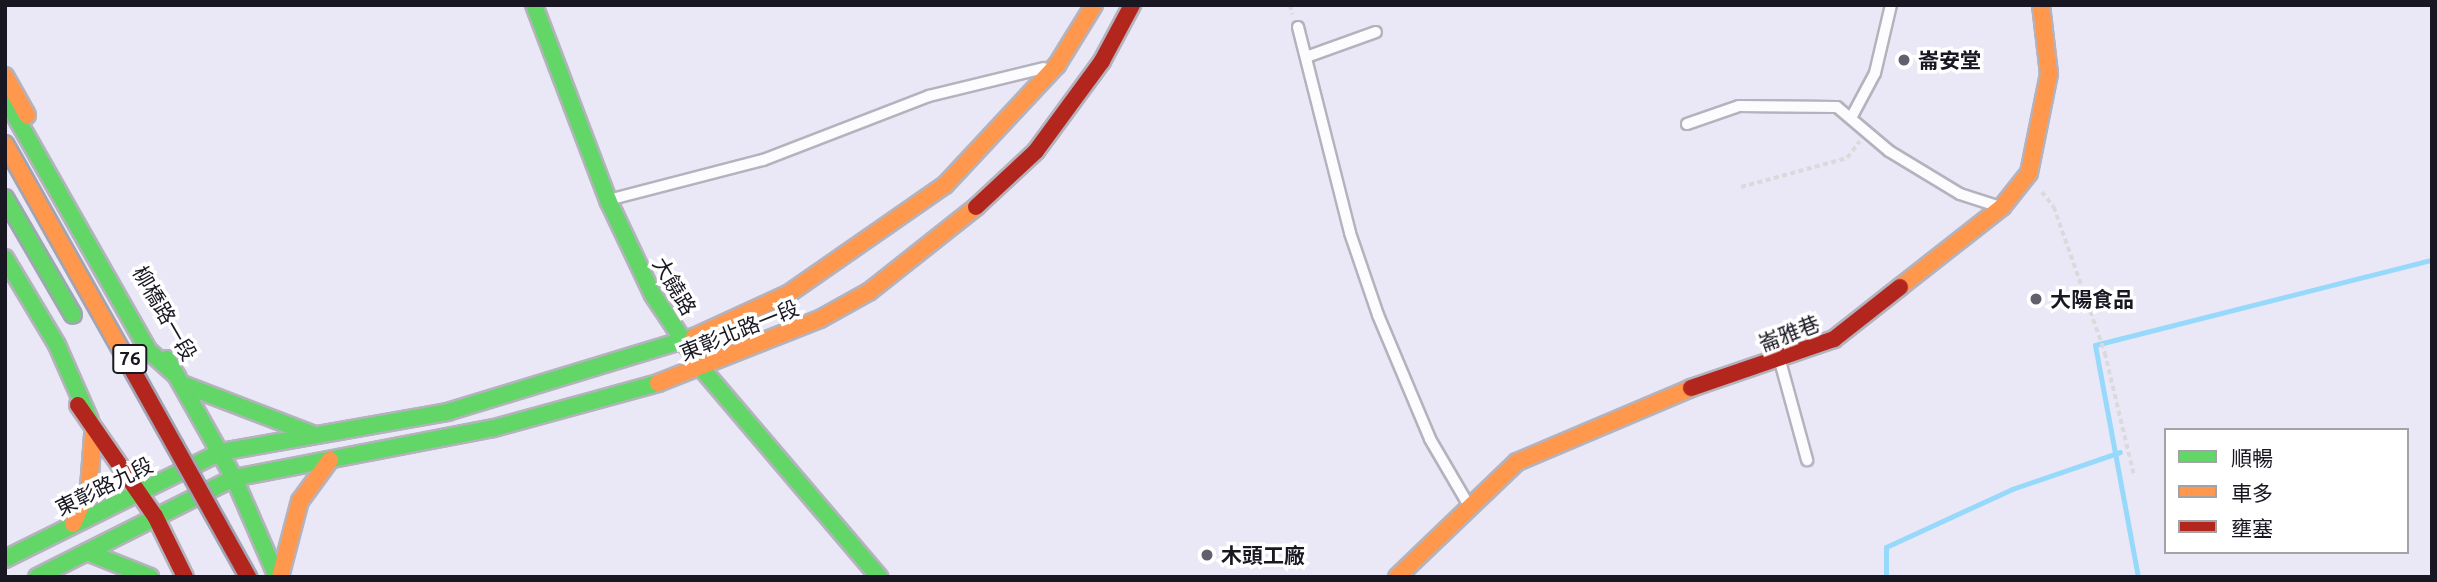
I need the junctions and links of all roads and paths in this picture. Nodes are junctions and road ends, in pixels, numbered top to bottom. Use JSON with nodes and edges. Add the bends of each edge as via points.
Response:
{"nodes":[{"id":1,"x":534,"y":5,"type":"edge"},
{"id":2,"x":1094,"y":5,"type":"edge"},
{"id":3,"x":1132,"y":5,"type":"edge"},
{"id":4,"x":1891,"y":5,"type":"edge"},
{"id":5,"x":2041,"y":5,"type":"edge"},
{"id":6,"x":1298,"y":27,"type":"dead end"},
{"id":7,"x":1376,"y":33,"type":"dead end"},
{"id":8,"x":1309,"y":57,"type":"junction"},
{"id":9,"x":1057,"y":65,"type":"junction"},
{"id":10,"x":5,"y":76,"type":"edge"},
{"id":11,"x":5,"y":98,"type":"edge"},
{"id":12,"x":1851,"y":118,"type":"junction"},
{"id":13,"x":1688,"y":124,"type":"dead end"},
{"id":14,"x":1868,"y":132,"type":"junction"},
{"id":15,"x":5,"y":144,"type":"edge"},
{"id":16,"x":2028,"y":174,"type":"junction"},
{"id":17,"x":1741,"y":187,"type":"dead end"},
{"id":18,"x":5,"y":198,"type":"edge"},
{"id":19,"x":608,"y":200,"type":"junction"},
{"id":20,"x":2002,"y":207,"type":"junction"},
{"id":21,"x":5,"y":258,"type":"edge"},
{"id":22,"x":5,"y":289,"type":"edge"},
{"id":23,"x":79,"y":326,"type":"dead end"},
{"id":24,"x":684,"y":341,"type":"junction"},
{"id":25,"x":1780,"y":361,"type":"junction"},
{"id":26,"x":703,"y":370,"type":"junction"},
{"id":27,"x":179,"y":380,"type":"junction"},
{"id":28,"x":92,"y":427,"type":"junction"},
{"id":29,"x":316,"y":435,"type":"junction"},
{"id":30,"x":221,"y":452,"type":"junction"},
{"id":31,"x":330,"y":460,"type":"junction"},
{"id":32,"x":1807,"y":460,"type":"dead end"},
{"id":33,"x":160,"y":466,"type":"dead end"},
{"id":34,"x":2134,"y":475,"type":"dead end"},
{"id":35,"x":234,"y":478,"type":"junction"},
{"id":36,"x":140,"y":492,"type":"junction"},
{"id":37,"x":1468,"y":504,"type":"junction"},
{"id":38,"x":155,"y":516,"type":"junction"},
{"id":39,"x":73,"y":524,"type":"junction"},
{"id":40,"x":193,"y":524,"type":"dead end"},
{"id":41,"x":87,"y":552,"type":"junction"},
{"id":42,"x":5,"y":559,"type":"edge"},
{"id":43,"x":37,"y":577,"type":"edge"},
{"id":44,"x":150,"y":577,"type":"edge"},
{"id":45,"x":185,"y":577,"type":"edge"},
{"id":46,"x":248,"y":577,"type":"edge"},
{"id":47,"x":279,"y":577,"type":"edge"},
{"id":48,"x":879,"y":577,"type":"edge"},
{"id":49,"x":1397,"y":577,"type":"edge"}],
"edges":[{"from":1,"to":19,"type":"main road","name":"大饒路"},
{"from":2,"to":9,"type":"main road","name":"東彰北路一段"},
{"from":3,"to":26,"type":"main road","name":"東彰北路一段","via":[[1053,130],[965,218],[870,291]]},
{"from":4,"to":12,"type":"lane","via":[[1875,73]]},
{"from":5,"to":16,"type":"main road","name":"崙雅巷","via":[[2049,74]]},
{"from":6,"to":8,"type":"lane"},
{"from":7,"to":8,"type":"lane"},
{"from":8,"to":37,"type":"lane","via":[[1350,233],[1378,315],[1430,439]]},
{"from":9,"to":19,"type":"lane","via":[[929,96],[763,160]]},
{"from":9,"to":24,"type":"main road","name":"東彰北路一段","via":[[945,185],[894,226],[789,294]]},
{"from":10,"to":27,"type":"main road","name":"柳橋路一段"},
{"from":11,"to":27,"type":"main road","via":[[149,351]]},
{"from":12,"to":13,"type":"lane","via":[[1822,104],[1767,105],[1740,106]]},
{"from":12,"to":14,"type":"lane"},
{"from":14,"to":17,"type":"path","via":[[1847,158]]},
{"from":14,"to":20,"type":"lane","via":[[1960,194]]},
{"from":15,"to":46,"type":"main road","number":"76","bridge":true},
{"from":16,"to":20,"type":"main road","name":"崙雅巷"},
{"from":16,"to":34,"type":"path","via":[[2054,207],[2063,232],[2105,353]]},
{"from":18,"to":23,"type":"main road","bridge":true},
{"from":19,"to":24,"type":"main road","name":"大饒路"},
{"from":20,"to":25,"type":"main road","name":"崙雅巷","via":[[1834,339]]},
{"from":21,"to":28,"type":"main road"},
{"from":22,"to":28,"type":"main road"},
{"from":24,"to":26,"type":"main road","name":"大饒路"},
{"from":24,"to":29,"type":"main road","name":"東彰北路一段","via":[[447,412]]},
{"from":25,"to":32,"type":"lane"},
{"from":25,"to":37,"type":"main road","name":"崙雅巷","via":[[1567,435],[1517,462]]},
{"from":26,"to":31,"type":"main road","name":"東彰北路一段","via":[[494,428]]},
{"from":26,"to":48,"type":"main road","name":"大饒路"},
{"from":27,"to":29,"type":"main road"},
{"from":27,"to":30,"type":"main road","name":"柳橋路一段"},
{"from":28,"to":36,"type":"main road"},
{"from":28,"to":39,"type":"main road","via":[[89,488]]},
{"from":29,"to":30,"type":"main road","name":"東彰北路一段"},
{"from":30,"to":35,"type":"main road","name":"柳橋路一段"},
{"from":30,"to":36,"type":"main road","name":"東彰路九段"},
{"from":31,"to":35,"type":"main road","name":"東彰北路一段"},
{"from":31,"to":47,"type":"main road","via":[[300,501]]},
{"from":33,"to":40,"type":"main road"},
{"from":35,"to":38,"type":"main road"},
{"from":35,"to":47,"type":"main road","name":"柳橋路一段"},
{"from":36,"to":38,"type":"main road"},
{"from":36,"to":39,"type":"main road","name":"東彰路九段"},
{"from":37,"to":49,"type":"main road","name":"崙雅巷"},
{"from":38,"to":41,"type":"main road"},
{"from":38,"to":45,"type":"main road"},
{"from":39,"to":42,"type":"main road","name":"東彰路九段"},
{"from":41,"to":43,"type":"main road"},
{"from":41,"to":44,"type":"main road"}]}
